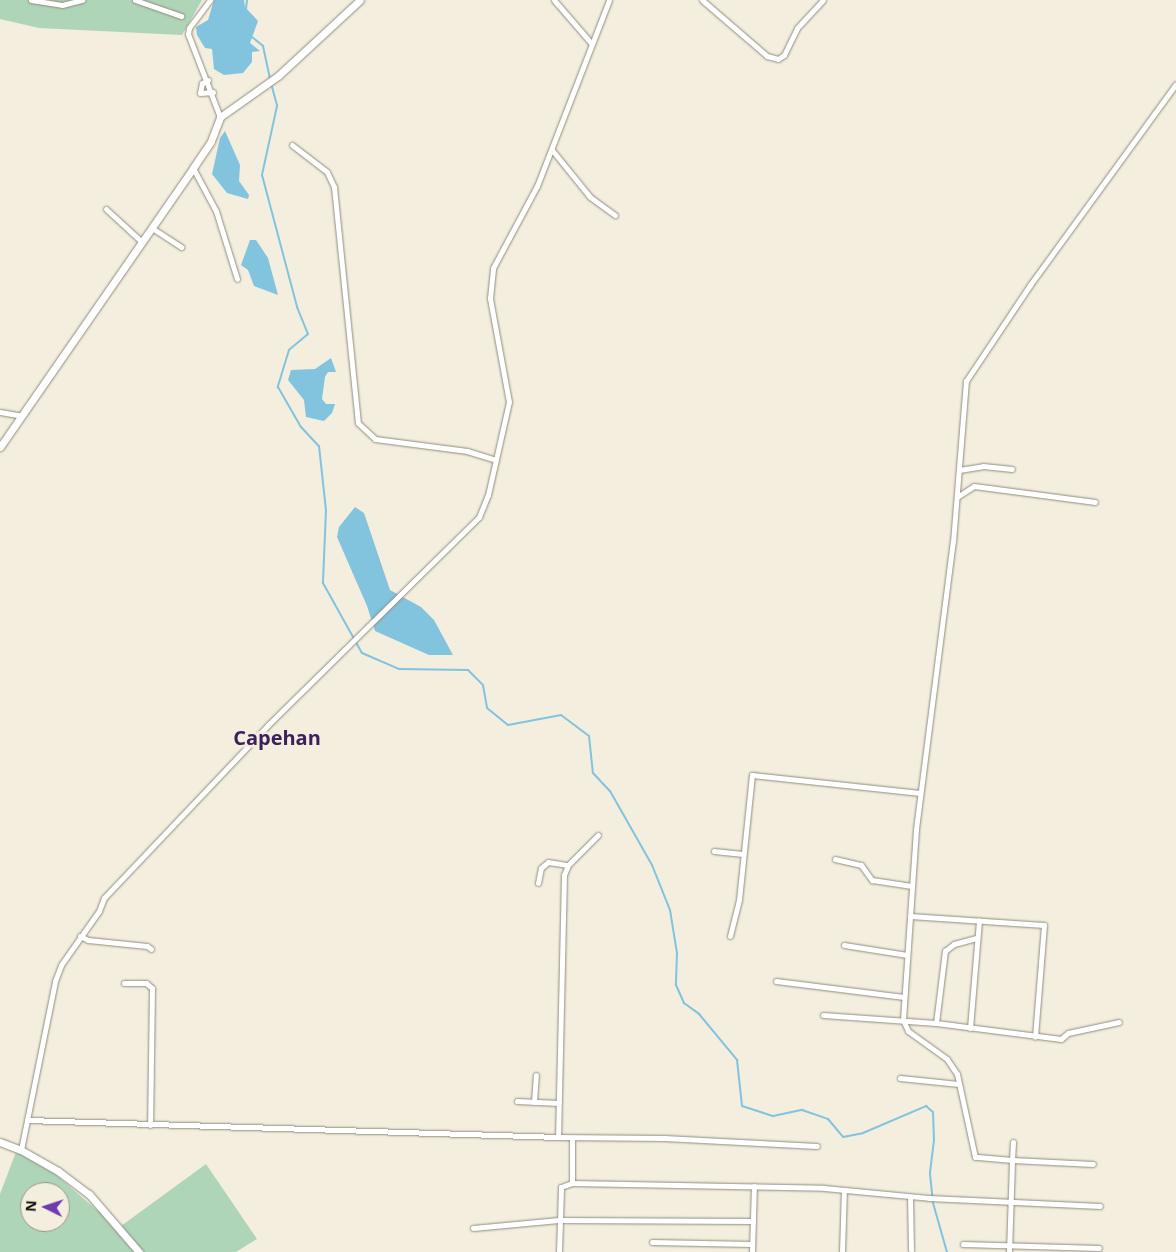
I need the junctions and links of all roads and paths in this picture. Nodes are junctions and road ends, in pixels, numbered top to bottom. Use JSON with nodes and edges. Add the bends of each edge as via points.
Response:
{"nodes":[{"id":1,"x":31,"y":0,"type":"edge"},
{"id":2,"x":82,"y":0,"type":"edge"},
{"id":3,"x":135,"y":0,"type":"edge"},
{"id":4,"x":210,"y":0,"type":"edge"},
{"id":5,"x":360,"y":0,"type":"edge"},
{"id":6,"x":554,"y":0,"type":"edge"},
{"id":7,"x":609,"y":0,"type":"edge"},
{"id":8,"x":702,"y":0,"type":"edge"},
{"id":9,"x":823,"y":0,"type":"edge"},
{"id":10,"x":182,"y":16,"type":"dead end"},
{"id":11,"x":591,"y":43,"type":"junction"},
{"id":12,"x":208,"y":80,"type":"junction"},
{"id":13,"x":1176,"y":84,"type":"edge"},
{"id":14,"x":213,"y":92,"type":"junction"},
{"id":15,"x":223,"y":116,"type":"junction"},
{"id":16,"x":292,"y":145,"type":"dead end"},
{"id":17,"x":552,"y":150,"type":"junction"},
{"id":18,"x":193,"y":168,"type":"junction"},
{"id":19,"x":106,"y":209,"type":"dead end"},
{"id":20,"x":615,"y":215,"type":"dead end"},
{"id":21,"x":152,"y":228,"type":"junction"},
{"id":22,"x":142,"y":242,"type":"junction"},
{"id":23,"x":181,"y":247,"type":"dead end"},
{"id":24,"x":237,"y":279,"type":"dead end"},
{"id":25,"x":0,"y":412,"type":"edge"},
{"id":26,"x":22,"y":416,"type":"junction"},
{"id":27,"x":0,"y":447,"type":"edge"},
{"id":28,"x":496,"y":460,"type":"junction"},
{"id":29,"x":1012,"y":469,"type":"dead end"},
{"id":30,"x":959,"y":470,"type":"junction"},
{"id":31,"x":958,"y":480,"type":"junction"},
{"id":32,"x":970,"y":486,"type":"junction"},
{"id":33,"x":957,"y":498,"type":"junction"},
{"id":34,"x":1095,"y":502,"type":"dead end"},
{"id":35,"x":920,"y":793,"type":"junction"},
{"id":36,"x":598,"y":835,"type":"dead end"},
{"id":37,"x":714,"y":852,"type":"dead end"},
{"id":38,"x":743,"y":854,"type":"junction"},
{"id":39,"x":835,"y":859,"type":"dead end"},
{"id":40,"x":568,"y":865,"type":"junction"},
{"id":41,"x":538,"y":883,"type":"dead end"},
{"id":42,"x":912,"y":886,"type":"junction"},
{"id":43,"x":910,"y":916,"type":"junction"},
{"id":44,"x":979,"y":920,"type":"junction"},
{"id":45,"x":80,"y":936,"type":"junction"},
{"id":46,"x":730,"y":936,"type":"dead end"},
{"id":47,"x":977,"y":938,"type":"junction"},
{"id":48,"x":844,"y":945,"type":"dead end"},
{"id":49,"x":151,"y":949,"type":"dead end"},
{"id":50,"x":907,"y":955,"type":"junction"},
{"id":51,"x":776,"y":981,"type":"dead end"},
{"id":52,"x":124,"y":983,"type":"dead end"},
{"id":53,"x":904,"y":997,"type":"junction"},
{"id":54,"x":823,"y":1015,"type":"dead end"},
{"id":55,"x":904,"y":1022,"type":"junction"},
{"id":56,"x":1119,"y":1022,"type":"dead end"},
{"id":57,"x":936,"y":1023,"type":"junction"},
{"id":58,"x":970,"y":1028,"type":"junction"},
{"id":59,"x":1035,"y":1037,"type":"junction"},
{"id":60,"x":536,"y":1075,"type":"dead end"},
{"id":61,"x":900,"y":1078,"type":"dead end"},
{"id":62,"x":959,"y":1084,"type":"junction"},
{"id":63,"x":517,"y":1101,"type":"dead end"},
{"id":64,"x":534,"y":1102,"type":"junction"},
{"id":65,"x":559,"y":1103,"type":"junction"},
{"id":66,"x":27,"y":1120,"type":"junction"},
{"id":67,"x":150,"y":1125,"type":"junction"},
{"id":68,"x":558,"y":1137,"type":"junction"},
{"id":69,"x":572,"y":1138,"type":"junction"},
{"id":70,"x":0,"y":1142,"type":"edge"},
{"id":71,"x":1013,"y":1142,"type":"dead end"},
{"id":72,"x":816,"y":1146,"type":"dead end"},
{"id":73,"x":21,"y":1150,"type":"junction"},
{"id":74,"x":1012,"y":1160,"type":"junction"},
{"id":75,"x":1093,"y":1164,"type":"dead end"},
{"id":76,"x":572,"y":1183,"type":"junction"},
{"id":77,"x":754,"y":1186,"type":"junction"},
{"id":78,"x":844,"y":1190,"type":"junction"},
{"id":79,"x":910,"y":1197,"type":"junction"},
{"id":80,"x":1011,"y":1202,"type":"junction"},
{"id":81,"x":1100,"y":1206,"type":"dead end"},
{"id":82,"x":559,"y":1220,"type":"junction"},
{"id":83,"x":753,"y":1221,"type":"junction"},
{"id":84,"x":473,"y":1228,"type":"dead end"},
{"id":85,"x":652,"y":1242,"type":"dead end"},
{"id":86,"x":752,"y":1244,"type":"junction"},
{"id":87,"x":963,"y":1244,"type":"dead end"},
{"id":88,"x":1009,"y":1245,"type":"junction"},
{"id":89,"x":1099,"y":1248,"type":"dead end"},
{"id":90,"x":911,"y":1250,"type":"dead end"},
{"id":91,"x":139,"y":1252,"type":"edge"},
{"id":92,"x":559,"y":1252,"type":"edge"},
{"id":93,"x":752,"y":1252,"type":"edge"},
{"id":94,"x":842,"y":1252,"type":"edge"},
{"id":95,"x":1009,"y":1252,"type":"edge"}],
"edges":[{"from":1,"to":2,"type":"street","via":[[62,5]]},
{"from":3,"to":10,"type":"street"},
{"from":4,"to":12,"type":"street","via":[[188,34]]},
{"from":5,"to":15,"type":"street","via":[[268,84]]},
{"from":6,"to":11,"type":"street"},
{"from":7,"to":11,"type":"street"},
{"from":8,"to":9,"type":"street","via":[[767,56],[778,59],[784,55],[797,28]]},
{"from":11,"to":17,"type":"street"},
{"from":12,"to":14,"type":"street"},
{"from":12,"to":14,"type":"street","via":[[202,83],[200,93]]},
{"from":13,"to":30,"type":"street","via":[[969,375]]},
{"from":14,"to":15,"type":"street"},
{"from":15,"to":18,"type":"street"},
{"from":16,"to":28,"type":"street","via":[[327,172],[334,186],[358,423],[375,439],[467,451]]},
{"from":17,"to":20,"type":"street","via":[[590,197]]},
{"from":17,"to":28,"type":"street","via":[[533,194],[502,249],[490,283],[509,402]]},
{"from":18,"to":21,"type":"street"},
{"from":18,"to":24,"type":"street","via":[[216,212]]},
{"from":19,"to":22,"type":"street"},
{"from":21,"to":22,"type":"street"},
{"from":21,"to":23,"type":"street"},
{"from":22,"to":26,"type":"street"},
{"from":25,"to":26,"type":"street"},
{"from":26,"to":27,"type":"street"},
{"from":28,"to":45,"type":"street","via":[[488,495],[476,522],[160,835],[104,898],[99,911]]},
{"from":29,"to":30,"type":"street","via":[[983,466]]},
{"from":30,"to":31,"type":"street"},
{"from":31,"to":32,"type":"street"},
{"from":31,"to":33,"type":"street"},
{"from":32,"to":33,"type":"street"},
{"from":32,"to":34,"type":"street"},
{"from":33,"to":35,"type":"street"},
{"from":35,"to":38,"type":"street","via":[[754,774],[749,780]]},
{"from":35,"to":42,"type":"street"},
{"from":36,"to":40,"type":"street"},
{"from":37,"to":38,"type":"street"},
{"from":38,"to":46,"type":"street","via":[[739,900]]},
{"from":39,"to":42,"type":"street","via":[[861,865],[872,880]]},
{"from":40,"to":41,"type":"street","via":[[548,862],[541,868]]},
{"from":40,"to":65,"type":"street","via":[[564,875]]},
{"from":42,"to":43,"type":"street"},
{"from":43,"to":44,"type":"street"},
{"from":43,"to":50,"type":"street"},
{"from":44,"to":47,"type":"street"},
{"from":44,"to":59,"type":"street","via":[[1044,925]]},
{"from":45,"to":49,"type":"street"},
{"from":45,"to":66,"type":"street","via":[[55,981]]},
{"from":47,"to":57,"type":"street","via":[[954,944],[945,951]]},
{"from":47,"to":58,"type":"street"},
{"from":48,"to":50,"type":"street"},
{"from":50,"to":53,"type":"street"},
{"from":51,"to":53,"type":"street"},
{"from":52,"to":67,"type":"street","via":[[146,983],[152,988]]},
{"from":53,"to":55,"type":"street"},
{"from":54,"to":55,"type":"street"},
{"from":55,"to":57,"type":"street"},
{"from":55,"to":62,"type":"street","via":[[911,1034],[947,1059]]},
{"from":56,"to":59,"type":"street","via":[[1068,1033],[1060,1039]]},
{"from":57,"to":58,"type":"street"},
{"from":58,"to":59,"type":"street"},
{"from":60,"to":64,"type":"street"},
{"from":61,"to":62,"type":"street"},
{"from":62,"to":74,"type":"street","via":[[975,1156]]},
{"from":63,"to":64,"type":"street"},
{"from":64,"to":65,"type":"street"},
{"from":65,"to":68,"type":"street"},
{"from":66,"to":67,"type":"street"},
{"from":66,"to":73,"type":"street"},
{"from":67,"to":68,"type":"street"},
{"from":68,"to":69,"type":"street"},
{"from":69,"to":72,"type":"street","via":[[664,1138]]},
{"from":69,"to":76,"type":"street"},
{"from":70,"to":73,"type":"street"},
{"from":71,"to":74,"type":"street"},
{"from":73,"to":91,"type":"street","via":[[89,1194]]},
{"from":74,"to":75,"type":"street"},
{"from":74,"to":80,"type":"street"},
{"from":76,"to":77,"type":"street"},
{"from":76,"to":82,"type":"street","via":[[561,1187]]},
{"from":77,"to":78,"type":"street"},
{"from":77,"to":83,"type":"street"},
{"from":78,"to":79,"type":"street"},
{"from":78,"to":94,"type":"street"},
{"from":79,"to":80,"type":"street"},
{"from":79,"to":90,"type":"street"},
{"from":80,"to":81,"type":"street"},
{"from":80,"to":88,"type":"street"},
{"from":82,"to":83,"type":"street"},
{"from":82,"to":84,"type":"street"},
{"from":82,"to":92,"type":"street"},
{"from":83,"to":86,"type":"street"},
{"from":85,"to":86,"type":"street"},
{"from":86,"to":93,"type":"street"},
{"from":87,"to":88,"type":"street"},
{"from":88,"to":89,"type":"street"},
{"from":88,"to":95,"type":"street"}]}
